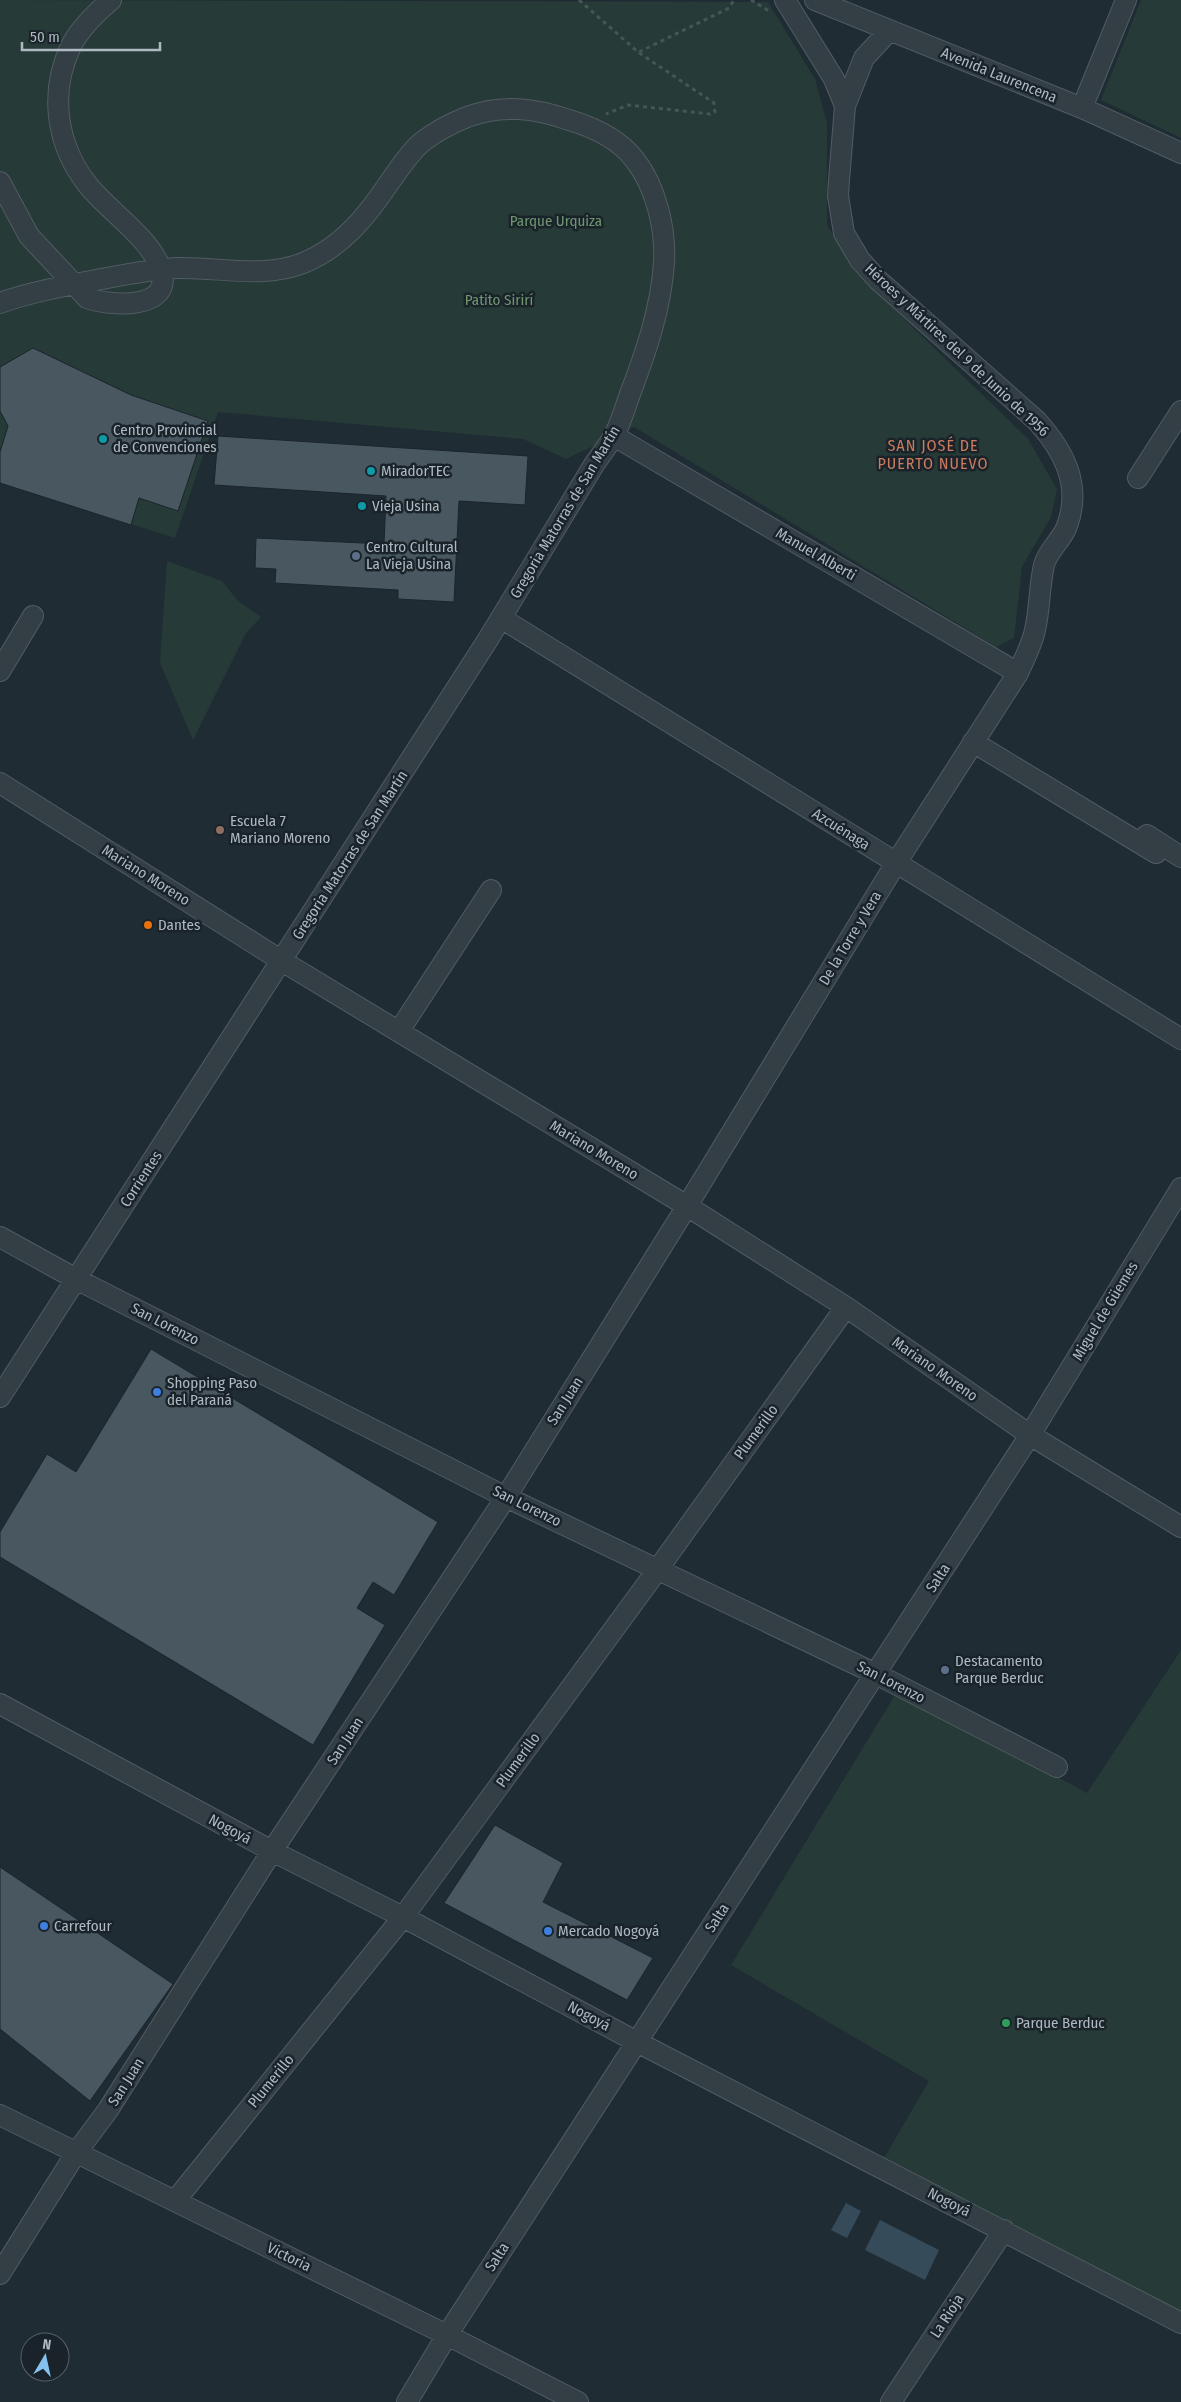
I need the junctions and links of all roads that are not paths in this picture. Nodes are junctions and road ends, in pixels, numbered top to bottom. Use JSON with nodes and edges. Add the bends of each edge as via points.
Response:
{"nodes":[{"id":1,"x":110,"y":0,"type":"edge"},
{"id":2,"x":785,"y":0,"type":"edge"},
{"id":3,"x":815,"y":0,"type":"edge"},
{"id":4,"x":1126,"y":0,"type":"edge"},
{"id":5,"x":889,"y":31,"type":"junction"},
{"id":6,"x":845,"y":106,"type":"junction"},
{"id":7,"x":1082,"y":108,"type":"junction"},
{"id":8,"x":1181,"y":153,"type":"edge"},
{"id":9,"x":0,"y":182,"type":"edge"},
{"id":10,"x":161,"y":269,"type":"junction"},
{"id":11,"x":73,"y":285,"type":"junction"},
{"id":12,"x":0,"y":303,"type":"edge"},
{"id":13,"x":1181,"y":411,"type":"edge"},
{"id":14,"x":614,"y":436,"type":"junction"},
{"id":15,"x":1138,"y":478,"type":"dead end"},
{"id":16,"x":33,"y":616,"type":"dead end"},
{"id":17,"x":502,"y":618,"type":"junction"},
{"id":18,"x":0,"y":671,"type":"edge"},
{"id":19,"x":1018,"y":673,"type":"junction"},
{"id":20,"x":973,"y":742,"type":"junction"},
{"id":21,"x":0,"y":783,"type":"edge"},
{"id":22,"x":1099,"y":818,"type":"junction"},
{"id":23,"x":1156,"y":853,"type":"dead end"},
{"id":24,"x":1181,"y":857,"type":"edge"},
{"id":25,"x":896,"y":862,"type":"junction"},
{"id":26,"x":491,"y":890,"type":"dead end"},
{"id":27,"x":282,"y":961,"type":"junction"},
{"id":28,"x":399,"y":1031,"type":"junction"},
{"id":29,"x":1181,"y":1039,"type":"edge"},
{"id":30,"x":1181,"y":1188,"type":"edge"},
{"id":31,"x":687,"y":1206,"type":"junction"},
{"id":32,"x":0,"y":1237,"type":"edge"},
{"id":33,"x":76,"y":1279,"type":"junction"},
{"id":34,"x":846,"y":1307,"type":"junction"},
{"id":35,"x":0,"y":1397,"type":"edge"},
{"id":36,"x":1030,"y":1435,"type":"junction"},
{"id":37,"x":506,"y":1497,"type":"junction"},
{"id":38,"x":1181,"y":1527,"type":"edge"},
{"id":39,"x":658,"y":1569,"type":"junction"},
{"id":40,"x":876,"y":1674,"type":"junction"},
{"id":41,"x":0,"y":1704,"type":"edge"},
{"id":42,"x":1057,"y":1767,"type":"dead end"},
{"id":43,"x":272,"y":1851,"type":"junction"},
{"id":44,"x":403,"y":1917,"type":"junction"},
{"id":45,"x":637,"y":2042,"type":"junction"},
{"id":46,"x":0,"y":2115,"type":"edge"},
{"id":47,"x":76,"y":2153,"type":"junction"},
{"id":48,"x":175,"y":2201,"type":"junction"},
{"id":49,"x":1004,"y":2230,"type":"junction"},
{"id":50,"x":0,"y":2274,"type":"edge"},
{"id":51,"x":1181,"y":2323,"type":"edge"},
{"id":52,"x":447,"y":2335,"type":"junction"},
{"id":53,"x":407,"y":2402,"type":"edge"},
{"id":54,"x":578,"y":2402,"type":"edge"},
{"id":55,"x":891,"y":2402,"type":"edge"}],
"edges":[{"from":1,"to":10,"type":"street","via":[[72,44],[61,72],[57,100],[61,134],[88,185],[125,220]]},
{"from":2,"to":6,"type":"street","via":[[834,79]]},
{"from":3,"to":5,"type":"street","name":"Avenida Laurencena"},
{"from":4,"to":7,"type":"street"},
{"from":5,"to":6,"type":"street","name":"Héroes y Mártires del 9 de Junio de 1956","via":[[864,58]]},
{"from":5,"to":7,"type":"street","name":"Avenida Laurencena"},
{"from":6,"to":19,"type":"street","name":"Héroes y Mártires del 9 de Junio de 1956","via":[[838,196],[848,242],[878,280],[1037,421],[1060,450],[1071,475],[1073,495],[1067,526],[1045,562],[1036,628]]},
{"from":7,"to":8,"type":"street","name":"Avenida Laurencena"},
{"from":9,"to":11,"type":"street","via":[[29,236]]},
{"from":10,"to":11,"type":"street","name":"Gregoria Matorras de San Martín"},
{"from":10,"to":11,"type":"street","via":[[162,281],[156,295],[128,304],[100,303],[87,298]]},
{"from":10,"to":14,"type":"street","name":"Gregoria Matorras de San Martín","via":[[230,272],[302,264],[330,249],[355,228],[422,142],[469,116],[497,109],[532,109],[585,125],[616,142],[634,159],[650,185],[658,209],[663,246],[661,286],[647,348]]},
{"from":11,"to":12,"type":"street","name":"Gregoria Matorras de San Martín"},
{"from":13,"to":15,"type":"street"},
{"from":14,"to":17,"type":"street","name":"Gregoria Matorras de San Martín"},
{"from":14,"to":19,"type":"street","name":"Manuel Alberti"},
{"from":16,"to":18,"type":"street"},
{"from":17,"to":25,"type":"street","name":"Azcuénaga"},
{"from":17,"to":27,"type":"street","name":"Gregoria Matorras de San Martín"},
{"from":19,"to":20,"type":"street","name":"De la Torre y Vera"},
{"from":20,"to":22,"type":"street"},
{"from":20,"to":25,"type":"street","name":"De la Torre y Vera"},
{"from":21,"to":27,"type":"street","name":"Mariano Moreno"},
{"from":22,"to":23,"type":"street"},
{"from":22,"to":24,"type":"street","via":[[1137,829]]},
{"from":25,"to":29,"type":"street","name":"Azcuénaga"},
{"from":25,"to":31,"type":"street","name":"De la Torre y Vera"},
{"from":26,"to":28,"type":"street"},
{"from":27,"to":28,"type":"street","name":"Mariano Moreno"},
{"from":27,"to":33,"type":"street","name":"Corrientes"},
{"from":28,"to":31,"type":"street","name":"Mariano Moreno"},
{"from":30,"to":36,"type":"street","name":"Miguel de Güemes"},
{"from":31,"to":34,"type":"street","name":"Mariano Moreno"},
{"from":31,"to":37,"type":"street","name":"San Juan"},
{"from":32,"to":33,"type":"street","name":"San Lorenzo"},
{"from":33,"to":35,"type":"street","name":"Corrientes"},
{"from":33,"to":37,"type":"street","name":"San Lorenzo"},
{"from":34,"to":36,"type":"street","name":"Mariano Moreno"},
{"from":34,"to":39,"type":"street","name":"Plumerillo"},
{"from":36,"to":38,"type":"street","name":"Mariano Moreno"},
{"from":36,"to":40,"type":"street","name":"Salta"},
{"from":37,"to":39,"type":"street","name":"San Lorenzo"},
{"from":37,"to":43,"type":"street","name":"San Juan"},
{"from":39,"to":40,"type":"street","name":"San Lorenzo"},
{"from":39,"to":44,"type":"street","name":"Plumerillo"},
{"from":40,"to":42,"type":"street","name":"San Lorenzo"},
{"from":40,"to":45,"type":"street","name":"Salta"},
{"from":41,"to":43,"type":"street","name":"Nogoyá"},
{"from":43,"to":44,"type":"street","name":"Nogoyá"},
{"from":43,"to":47,"type":"street","name":"San Juan","via":[[108,2110]]},
{"from":44,"to":45,"type":"street","name":"Nogoyá"},
{"from":44,"to":48,"type":"street","name":"Plumerillo"},
{"from":45,"to":49,"type":"street","name":"Nogoyá"},
{"from":45,"to":52,"type":"street","name":"Salta"},
{"from":46,"to":47,"type":"street","name":"Victoria"},
{"from":47,"to":48,"type":"street","name":"Victoria"},
{"from":47,"to":50,"type":"street","name":"San Juan"},
{"from":48,"to":52,"type":"street","name":"Victoria"},
{"from":49,"to":51,"type":"street","name":"Nogoyá"},
{"from":49,"to":55,"type":"street","name":"La Rioja"},
{"from":52,"to":53,"type":"street","name":"Salta"},
{"from":52,"to":54,"type":"street","name":"Victoria"}]}
